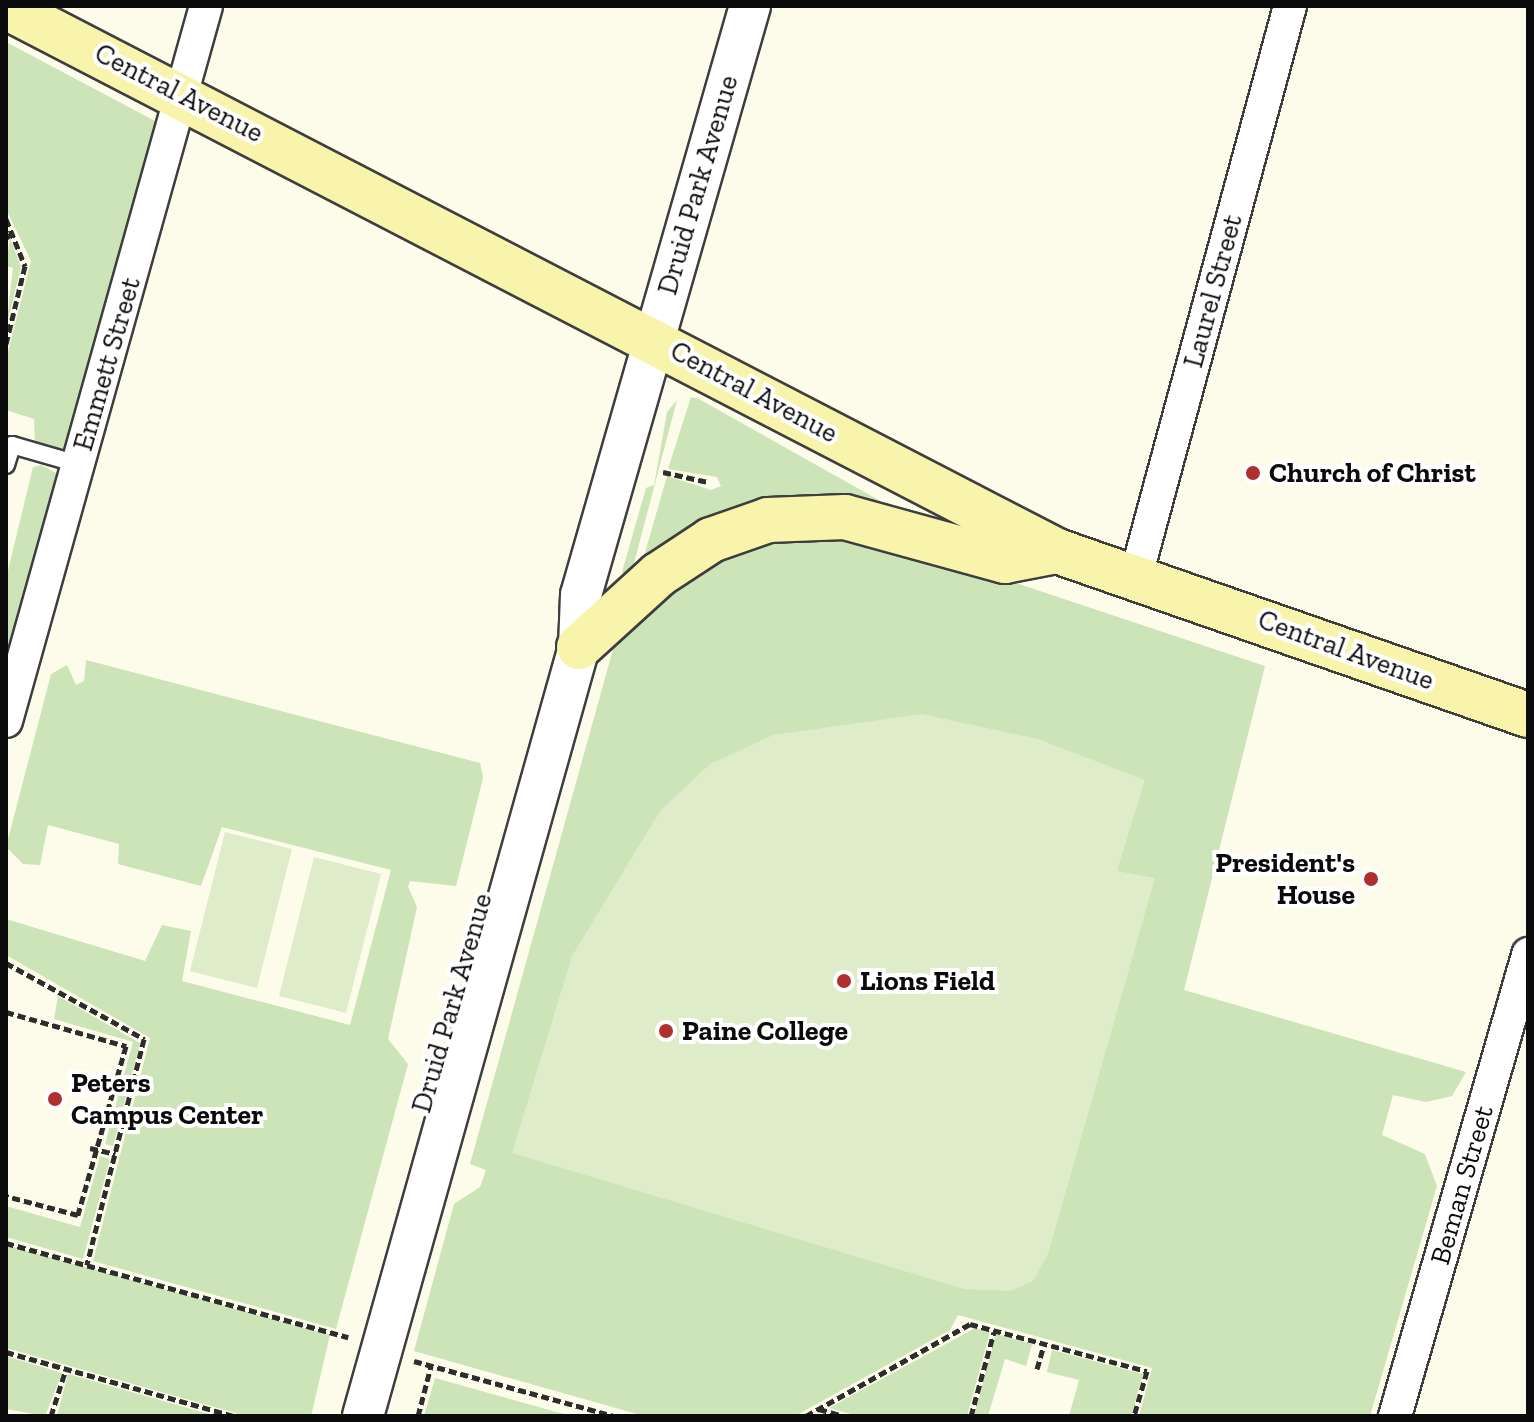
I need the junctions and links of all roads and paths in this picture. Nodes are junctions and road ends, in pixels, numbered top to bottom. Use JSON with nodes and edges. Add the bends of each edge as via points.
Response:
{"nodes":[{"id":1,"x":206,"y":6,"type":"edge"},
{"id":2,"x":750,"y":6,"type":"edge"},
{"id":3,"x":1290,"y":6,"type":"edge"},
{"id":4,"x":6,"y":7,"type":"edge"},
{"id":5,"x":183,"y":94,"type":"junction"},
{"id":6,"x":6,"y":219,"type":"edge"},
{"id":7,"x":13,"y":233,"type":"junction"},
{"id":8,"x":6,"y":238,"type":"edge"},
{"id":9,"x":653,"y":340,"type":"junction"},
{"id":10,"x":6,"y":344,"type":"edge"},
{"id":11,"x":78,"y":464,"type":"junction"},
{"id":12,"x":6,"y":465,"type":"edge"},
{"id":13,"x":663,"y":472,"type":"dead end"},
{"id":14,"x":708,"y":482,"type":"dead end"},
{"id":15,"x":1057,"y":551,"type":"junction"},
{"id":16,"x":1136,"y":576,"type":"junction"},
{"id":17,"x":581,"y":595,"type":"junction"},
{"id":18,"x":579,"y":647,"type":"junction"},
{"id":19,"x":1528,"y":715,"type":"edge"},
{"id":20,"x":6,"y":721,"type":"edge"},
{"id":21,"x":1528,"y":954,"type":"edge"},
{"id":22,"x":6,"y":963,"type":"edge"},
{"id":23,"x":6,"y":1012,"type":"edge"},
{"id":24,"x":94,"y":1148,"type":"junction"},
{"id":25,"x":115,"y":1154,"type":"junction"},
{"id":26,"x":6,"y":1196,"type":"edge"},
{"id":27,"x":6,"y":1243,"type":"edge"},
{"id":28,"x":87,"y":1265,"type":"junction"},
{"id":29,"x":994,"y":1332,"type":"junction"},
{"id":30,"x":370,"y":1343,"type":"junction"},
{"id":31,"x":1044,"y":1345,"type":"junction"},
{"id":32,"x":6,"y":1352,"type":"edge"},
{"id":33,"x":431,"y":1366,"type":"junction"},
{"id":34,"x":66,"y":1369,"type":"junction"},
{"id":35,"x":1037,"y":1369,"type":"dead end"},
{"id":36,"x":819,"y":1409,"type":"junction"},
{"id":37,"x":51,"y":1416,"type":"edge"},
{"id":38,"x":234,"y":1416,"type":"edge"},
{"id":39,"x":335,"y":1416,"type":"edge"},
{"id":40,"x":363,"y":1416,"type":"edge"},
{"id":41,"x":418,"y":1416,"type":"edge"},
{"id":42,"x":613,"y":1416,"type":"edge"},
{"id":43,"x":806,"y":1416,"type":"edge"},
{"id":44,"x":844,"y":1416,"type":"edge"},
{"id":45,"x":971,"y":1416,"type":"edge"},
{"id":46,"x":1134,"y":1416,"type":"edge"},
{"id":47,"x":1395,"y":1416,"type":"edge"}],
"edges":[{"from":1,"to":5,"type":"street","name":"Emmett Street"},
{"from":2,"to":9,"type":"street","name":"Druid Park Avenue"},
{"from":3,"to":16,"type":"street","name":"Laurel Street"},
{"from":4,"to":5,"type":"main road","name":"Central Avenue"},
{"from":5,"to":9,"type":"main road","name":"Central Avenue"},
{"from":5,"to":11,"type":"street","name":"Emmett Street"},
{"from":6,"to":7,"type":"path"},
{"from":7,"to":8,"type":"path"},
{"from":7,"to":10,"type":"path","via":[[25,266]]},
{"from":9,"to":15,"type":"main road","name":"Central Avenue"},
{"from":9,"to":17,"type":"street","name":"Druid Park Avenue"},
{"from":11,"to":12,"type":"lane","via":[[12,445]]},
{"from":11,"to":20,"type":"street","name":"Emmett Street"},
{"from":13,"to":14,"type":"path"},
{"from":15,"to":16,"type":"main road","name":"Central Avenue"},
{"from":15,"to":18,"type":"main road","via":[[1005,561],[845,517],[768,520],[711,540],[671,566],[618,606]]},
{"from":16,"to":19,"type":"main road","name":"Central Avenue"},
{"from":17,"to":18,"type":"street","name":"Druid Park Avenue"},
{"from":17,"to":30,"type":"street","name":"Druid Park Avenue","via":[[554,640]]},
{"from":18,"to":30,"type":"street","name":"Druid Park Avenue"},
{"from":21,"to":47,"type":"street","name":"Beman Street"},
{"from":22,"to":25,"type":"path","via":[[144,1039]]},
{"from":23,"to":24,"type":"path","via":[[126,1046]]},
{"from":24,"to":25,"type":"path"},
{"from":24,"to":26,"type":"path","via":[[78,1215]]},
{"from":25,"to":28,"type":"path"},
{"from":27,"to":28,"type":"path"},
{"from":28,"to":30,"type":"path"},
{"from":29,"to":31,"type":"path"},
{"from":29,"to":36,"type":"path","via":[[970,1324]]},
{"from":29,"to":45,"type":"path"},
{"from":30,"to":33,"type":"path"},
{"from":30,"to":39,"type":"street","name":"Druid Park Avenue"},
{"from":30,"to":40,"type":"street","name":"Druid Park Avenue"},
{"from":31,"to":35,"type":"path"},
{"from":31,"to":46,"type":"path","via":[[1147,1371]]},
{"from":32,"to":34,"type":"path"},
{"from":33,"to":41,"type":"path"},
{"from":33,"to":42,"type":"path"},
{"from":34,"to":37,"type":"path"},
{"from":34,"to":38,"type":"path"},
{"from":36,"to":43,"type":"path"},
{"from":36,"to":44,"type":"path"}]}
